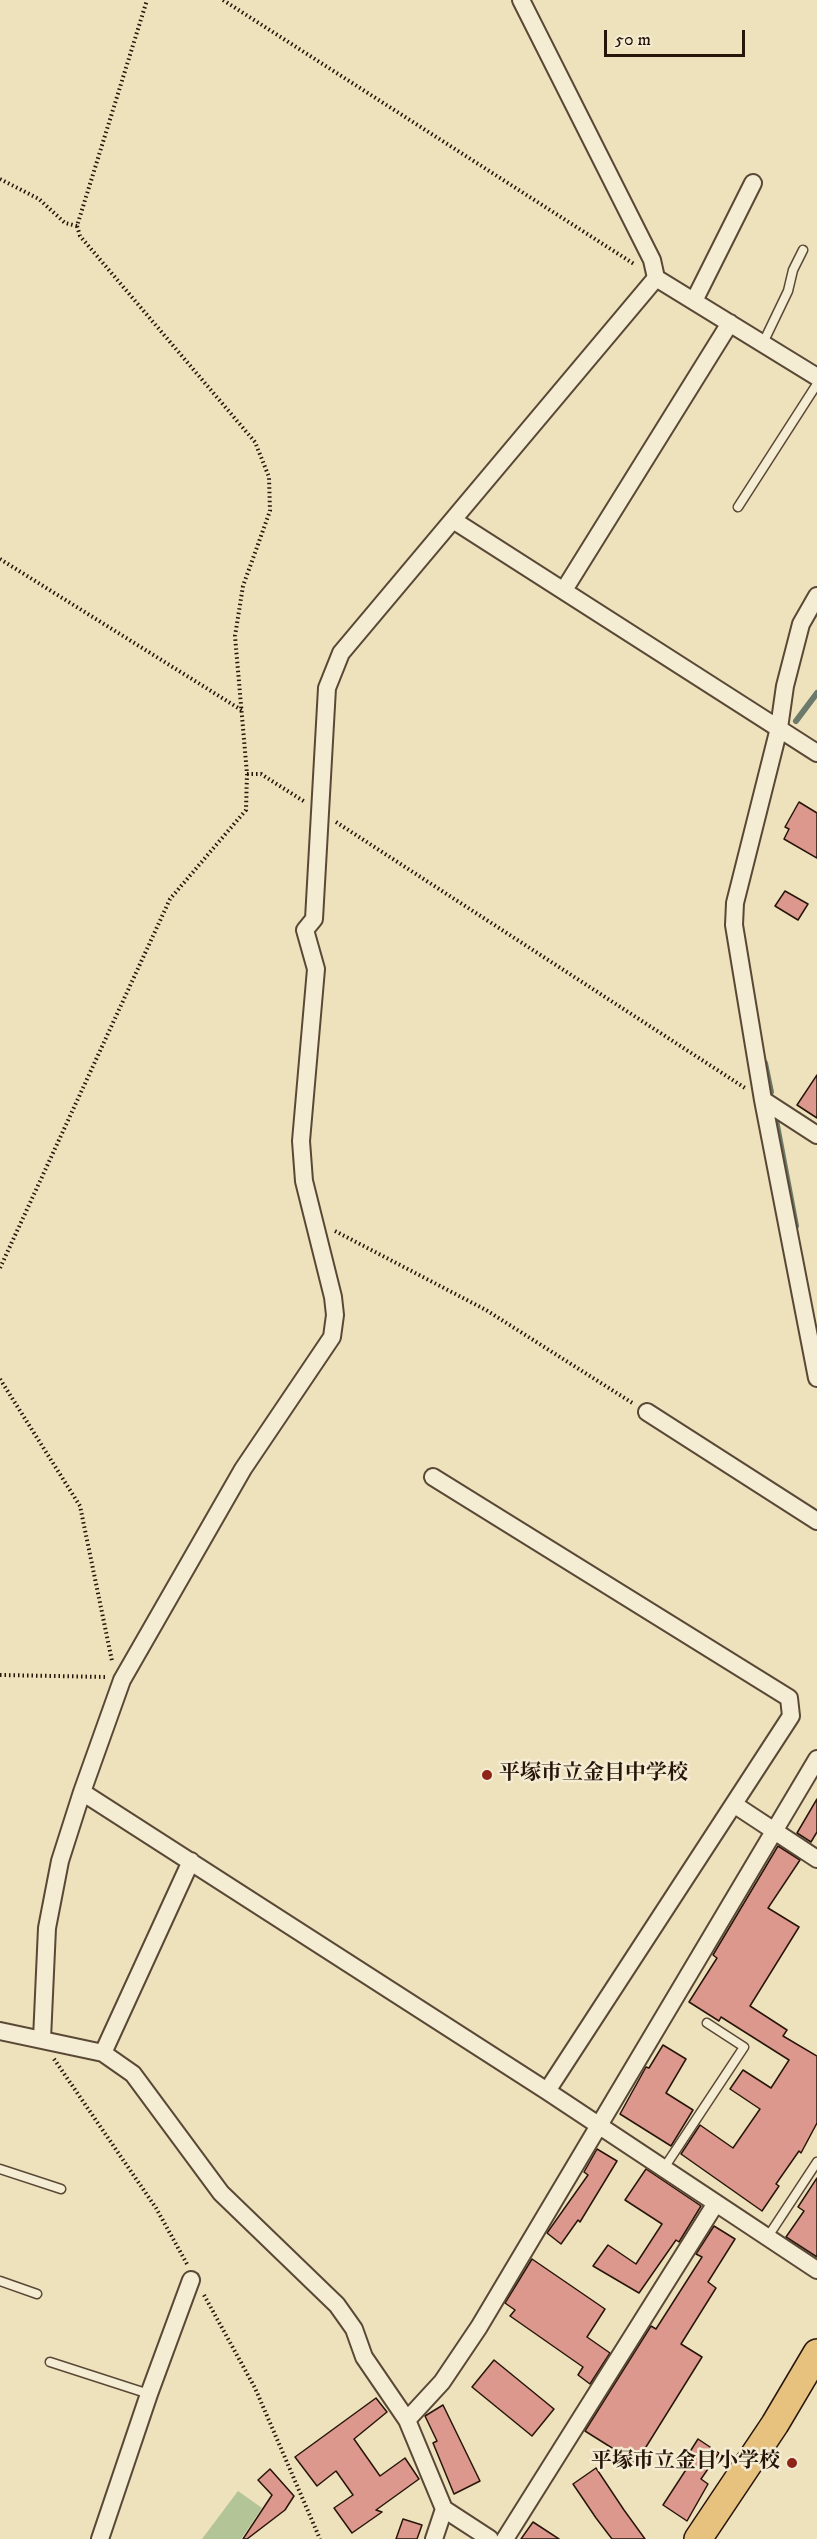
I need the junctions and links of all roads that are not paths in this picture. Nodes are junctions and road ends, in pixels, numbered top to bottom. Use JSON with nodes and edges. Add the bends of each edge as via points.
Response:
{"nodes":[{"id":1,"x":521,"y":0,"type":"edge"},
{"id":2,"x":753,"y":183,"type":"dead end"},
{"id":3,"x":803,"y":250,"type":"dead end"},
{"id":4,"x":656,"y":278,"type":"junction"},
{"id":5,"x":694,"y":301,"type":"junction"},
{"id":6,"x":730,"y":323,"type":"junction"},
{"id":7,"x":763,"y":343,"type":"junction"},
{"id":8,"x":817,"y":377,"type":"edge"},
{"id":9,"x":817,"y":384,"type":"edge"},
{"id":10,"x":738,"y":507,"type":"dead end"},
{"id":11,"x":453,"y":520,"type":"junction"},
{"id":12,"x":564,"y":590,"type":"junction"},
{"id":13,"x":817,"y":596,"type":"edge"},
{"id":14,"x":779,"y":728,"type":"junction"},
{"id":15,"x":817,"y":753,"type":"edge"},
{"id":16,"x":764,"y":1100,"type":"junction"},
{"id":17,"x":817,"y":1135,"type":"edge"},
{"id":18,"x":817,"y":1378,"type":"edge"},
{"id":19,"x":647,"y":1412,"type":"road end"},
{"id":20,"x":433,"y":1477,"type":"dead end"},
{"id":21,"x":817,"y":1521,"type":"edge"},
{"id":22,"x":817,"y":1759,"type":"edge"},
{"id":23,"x":82,"y":1792,"type":"junction"},
{"id":24,"x":735,"y":1805,"type":"junction"},
{"id":25,"x":772,"y":1831,"type":"junction"},
{"id":26,"x":817,"y":1858,"type":"edge"},
{"id":27,"x":191,"y":1861,"type":"junction"},
{"id":28,"x":707,"y":2023,"type":"dead end"},
{"id":29,"x":0,"y":2031,"type":"edge"},
{"id":30,"x":47,"y":2040,"type":"junction"},
{"id":31,"x":103,"y":2053,"type":"junction"},
{"id":32,"x":547,"y":2091,"type":"junction"},
{"id":33,"x":599,"y":2126,"type":"junction"},
{"id":34,"x":817,"y":2162,"type":"edge"},
{"id":35,"x":664,"y":2168,"type":"junction"},
{"id":36,"x":0,"y":2169,"type":"edge"},
{"id":37,"x":62,"y":2189,"type":"dead end"},
{"id":38,"x":716,"y":2203,"type":"junction"},
{"id":39,"x":768,"y":2238,"type":"junction"},
{"id":40,"x":817,"y":2270,"type":"edge"},
{"id":41,"x":192,"y":2277,"type":"road end"},
{"id":42,"x":0,"y":2281,"type":"edge"},
{"id":43,"x":37,"y":2294,"type":"dead end"},
{"id":44,"x":817,"y":2353,"type":"edge"},
{"id":45,"x":50,"y":2362,"type":"dead end"},
{"id":46,"x":148,"y":2394,"type":"junction"},
{"id":47,"x":406,"y":2420,"type":"junction"},
{"id":48,"x":444,"y":2509,"type":"junction"},
{"id":49,"x":100,"y":2539,"type":"edge"},
{"id":50,"x":434,"y":2539,"type":"edge"},
{"id":51,"x":490,"y":2539,"type":"edge"},
{"id":52,"x":505,"y":2539,"type":"edge"},
{"id":53,"x":698,"y":2539,"type":"edge"}],
"edges":[{"from":1,"to":4,"type":"street","via":[[652,260]]},
{"from":2,"to":5,"type":"street"},
{"from":3,"to":7,"type":"lane"},
{"from":4,"to":5,"type":"street"},
{"from":4,"to":11,"type":"street"},
{"from":5,"to":6,"type":"street"},
{"from":6,"to":7,"type":"street"},
{"from":6,"to":12,"type":"street"},
{"from":7,"to":8,"type":"street"},
{"from":9,"to":10,"type":"lane"},
{"from":11,"to":12,"type":"street"},
{"from":11,"to":23,"type":"street","via":[[341,653],[327,688],[314,919],[305,930],[316,969],[301,1141],[304,1181],[333,1297],[332,1337],[243,1468],[123,1680]]},
{"from":12,"to":14,"type":"street"},
{"from":13,"to":14,"type":"street","via":[[801,624]]},
{"from":14,"to":15,"type":"street"},
{"from":14,"to":16,"type":"street","via":[[735,903],[734,925]]},
{"from":16,"to":17,"type":"street"},
{"from":16,"to":18,"type":"street"},
{"from":19,"to":21,"type":"street"},
{"from":20,"to":24,"type":"street","via":[[789,1698],[791,1716]]},
{"from":22,"to":25,"type":"street"},
{"from":23,"to":27,"type":"street"},
{"from":23,"to":30,"type":"street","via":[[60,1862],[47,1928]]},
{"from":24,"to":25,"type":"street"},
{"from":24,"to":32,"type":"street"},
{"from":25,"to":26,"type":"street"},
{"from":25,"to":33,"type":"street"},
{"from":27,"to":31,"type":"street"},
{"from":27,"to":32,"type":"street"},
{"from":28,"to":35,"type":"lane","via":[[744,2047]]},
{"from":29,"to":30,"type":"street"},
{"from":30,"to":31,"type":"street"},
{"from":31,"to":47,"type":"street","via":[[133,2074],[221,2193],[337,2305],[354,2329],[364,2357]]},
{"from":32,"to":33,"type":"street"},
{"from":33,"to":35,"type":"street"},
{"from":33,"to":47,"type":"street","via":[[479,2328],[442,2382]]},
{"from":34,"to":39,"type":"lane"},
{"from":35,"to":38,"type":"street"},
{"from":36,"to":37,"type":"lane"},
{"from":38,"to":39,"type":"street"},
{"from":38,"to":52,"type":"street"},
{"from":39,"to":40,"type":"street"},
{"from":41,"to":46,"type":"street"},
{"from":42,"to":43,"type":"lane"},
{"from":44,"to":53,"type":"main road"},
{"from":45,"to":46,"type":"lane"},
{"from":46,"to":49,"type":"street"},
{"from":47,"to":48,"type":"street"},
{"from":48,"to":50,"type":"street"},
{"from":48,"to":51,"type":"street"}]}
